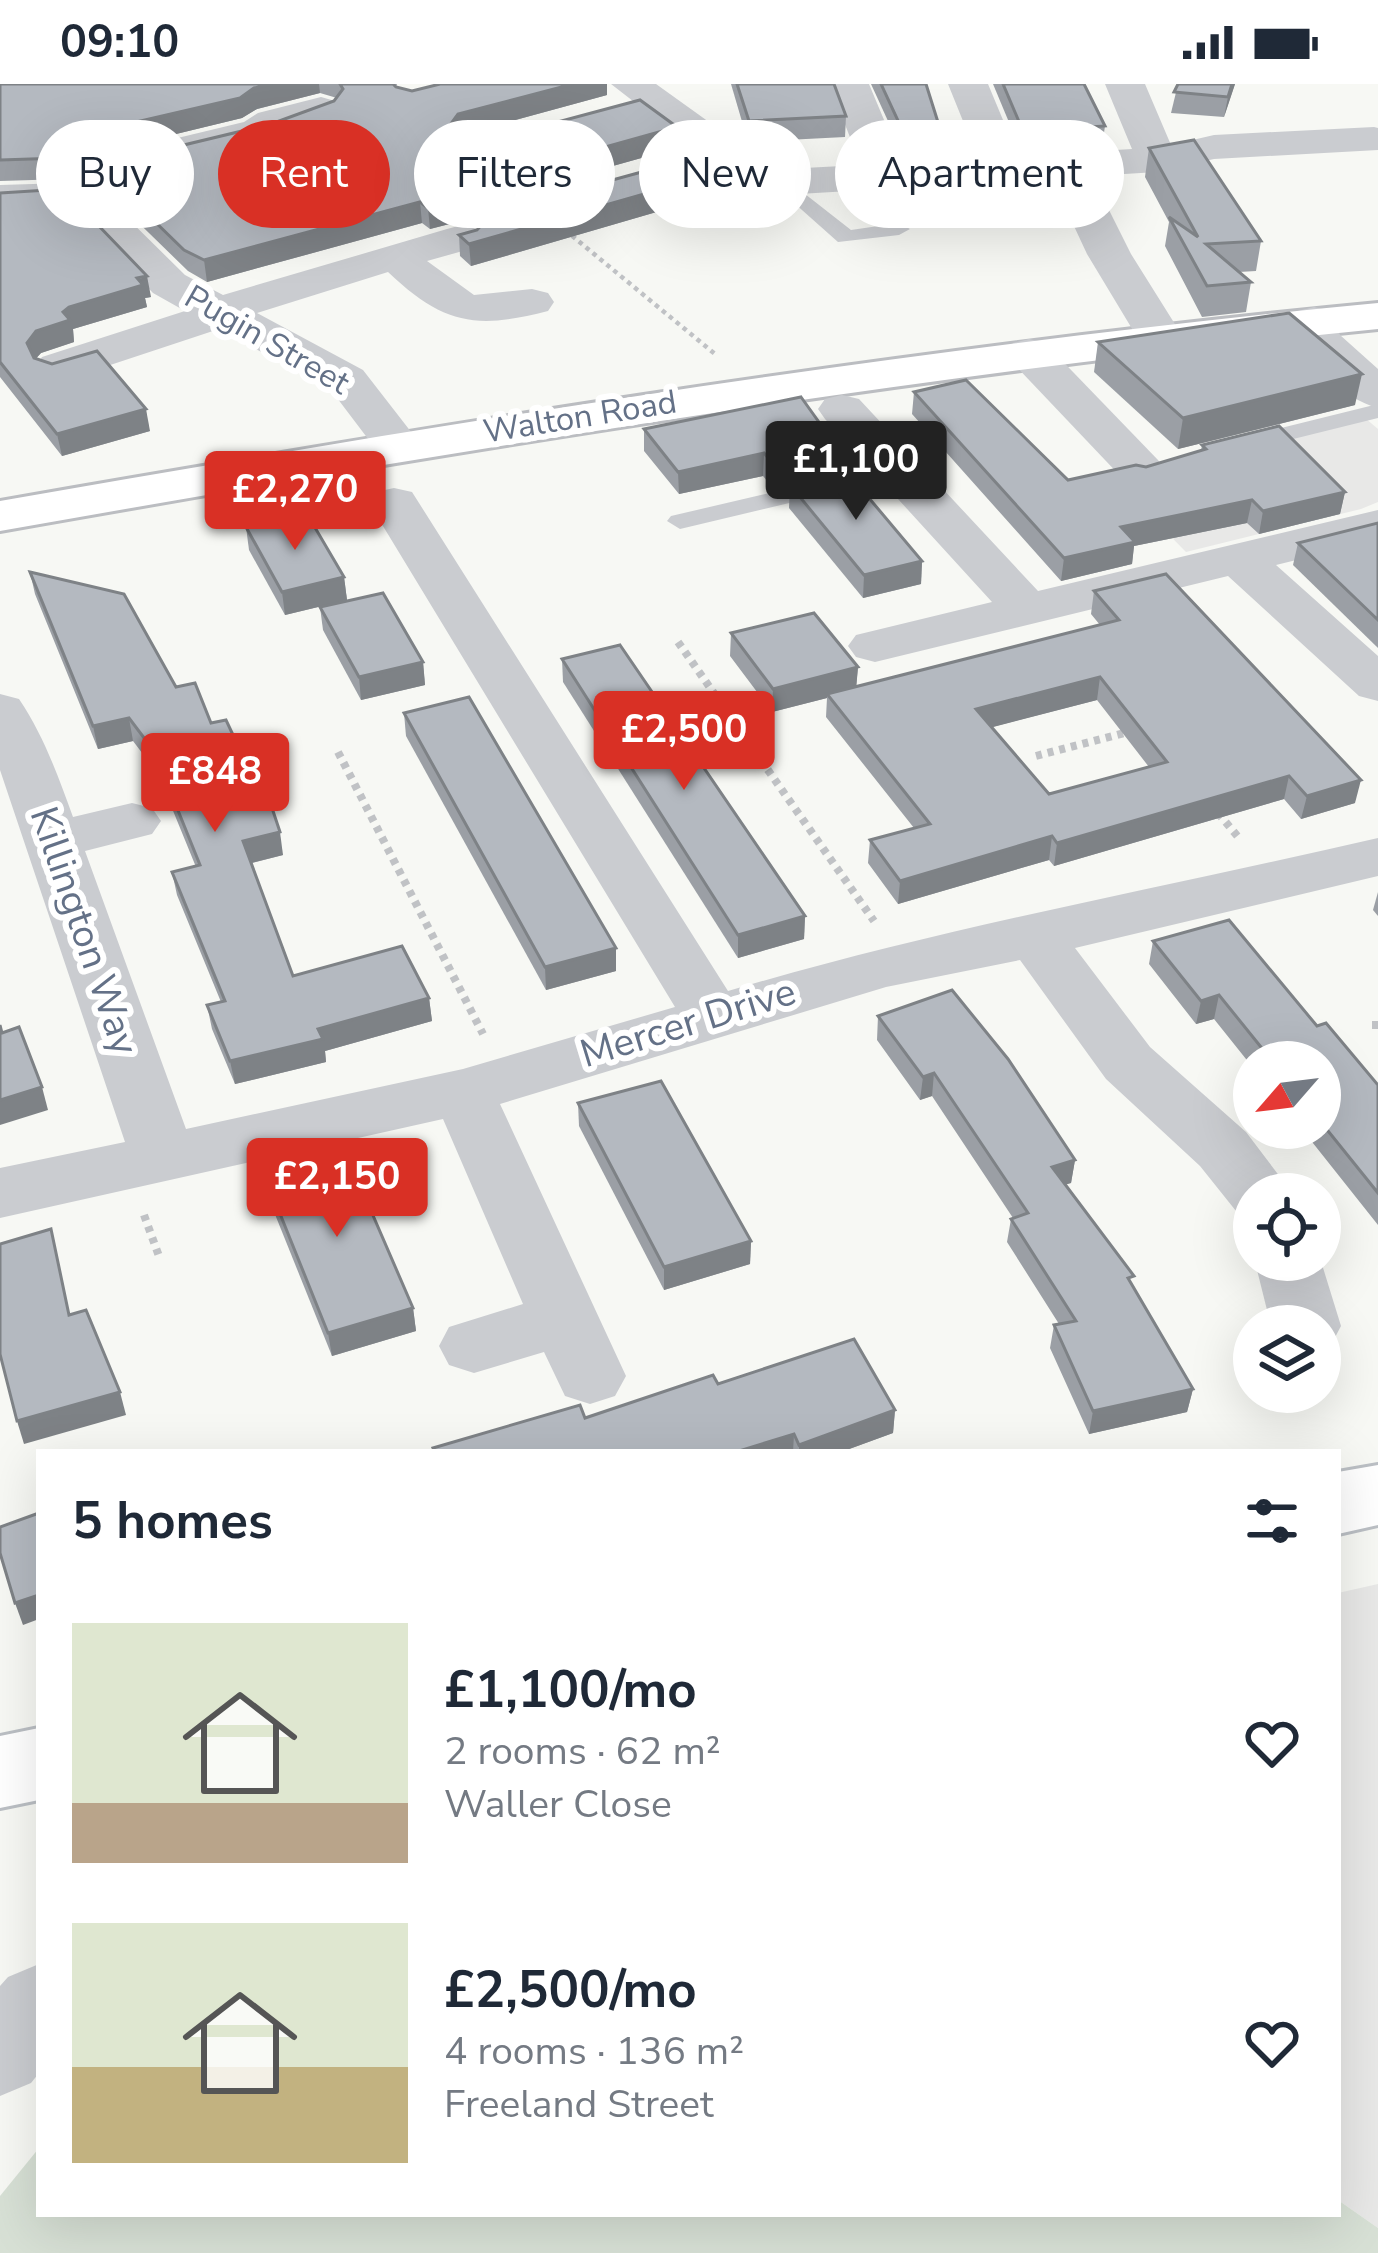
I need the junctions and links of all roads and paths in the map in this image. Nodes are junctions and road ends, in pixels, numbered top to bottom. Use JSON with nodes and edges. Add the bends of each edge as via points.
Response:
{"nodes":[{"id":1,"x":850,"y":84,"type":"edge"},
{"id":2,"x":968,"y":84,"type":"edge"},
{"id":3,"x":1125,"y":84,"type":"edge"},
{"id":4,"x":1347,"y":98,"type":"dead end"},
{"id":5,"x":630,"y":99,"type":"edge"},
{"id":6,"x":321,"y":109,"type":"edge"},
{"id":7,"x":668,"y":120,"type":"edge"},
{"id":8,"x":864,"y":120,"type":"edge"},
{"id":9,"x":983,"y":120,"type":"edge"},
{"id":10,"x":1376,"y":141,"type":"edge"},
{"id":11,"x":194,"y":154,"type":"edge"},
{"id":12,"x":1157,"y":160,"type":"junction"},
{"id":13,"x":1124,"y":162,"type":"edge"},
{"id":14,"x":36,"y":193,"type":"edge"},
{"id":15,"x":0,"y":198,"type":"edge"},
{"id":16,"x":811,"y":207,"type":"edge"},
{"id":17,"x":114,"y":228,"type":"edge"},
{"id":18,"x":563,"y":228,"type":"edge"},
{"id":19,"x":1097,"y":228,"type":"edge"},
{"id":20,"x":899,"y":229,"type":"dead end"},
{"id":21,"x":462,"y":238,"type":"edge"},
{"id":22,"x":396,"y":256,"type":"junction"},
{"id":23,"x":532,"y":302,"type":"dead end"},
{"id":24,"x":221,"y":313,"type":"junction"},
{"id":25,"x":1378,"y":316,"type":"edge"},
{"id":26,"x":1314,"y":321,"type":"junction"},
{"id":27,"x":1160,"y":338,"type":"junction"},
{"id":28,"x":1029,"y":353,"type":"junction"},
{"id":29,"x":58,"y":367,"type":"edge"},
{"id":30,"x":781,"y":386,"type":"junction"},
{"id":31,"x":1378,"y":394,"type":"edge"},
{"id":32,"x":842,"y":409,"type":"dead end"},
{"id":33,"x":1378,"y":411,"type":"edge"},
{"id":34,"x":398,"y":446,"type":"junction"},
{"id":35,"x":1205,"y":454,"type":"edge"},
{"id":36,"x":1152,"y":467,"type":"edge"},
{"id":37,"x":894,"y":471,"type":"junction"},
{"id":38,"x":394,"y":503,"type":"dead end"},
{"id":39,"x":0,"y":516,"type":"edge"},
{"id":40,"x":680,"y":520,"type":"dead end"},
{"id":41,"x":1378,"y":525,"type":"edge"},
{"id":42,"x":1238,"y":559,"type":"junction"},
{"id":43,"x":1028,"y":611,"type":"junction"},
{"id":44,"x":678,"y":642,"type":"dead end"},
{"id":45,"x":875,"y":646,"type":"dead end"},
{"id":46,"x":1378,"y":685,"type":"edge"},
{"id":47,"x":0,"y":711,"type":"edge"},
{"id":48,"x":1144,"y":728,"type":"edge"},
{"id":49,"x":338,"y":752,"type":"dead end"},
{"id":50,"x":1036,"y":756,"type":"dead end"},
{"id":51,"x":1203,"y":796,"type":"edge"},
{"id":52,"x":132,"y":821,"type":"dead end"},
{"id":53,"x":53,"y":841,"type":"junction"},
{"id":54,"x":1378,"y":857,"type":"edge"},
{"id":55,"x":1276,"y":881,"type":"junction"},
{"id":56,"x":1035,"y":937,"type":"junction"},
{"id":57,"x":903,"y":963,"type":"junction"},
{"id":58,"x":711,"y":1014,"type":"junction"},
{"id":59,"x":485,"y":1085,"type":"junction"},
{"id":60,"x":162,"y":1154,"type":"junction"},
{"id":61,"x":1242,"y":1173,"type":"edge"},
{"id":62,"x":0,"y":1193,"type":"edge"},
{"id":63,"x":474,"y":1346,"type":"dead end"},
{"id":64,"x":1378,"y":1495,"type":"edge"},
{"id":65,"x":1341,"y":1502,"type":"edge"},
{"id":66,"x":36,"y":1765,"type":"edge"},
{"id":67,"x":0,"y":1772,"type":"edge"},
{"id":68,"x":36,"y":2010,"type":"edge"},
{"id":69,"x":0,"y":2053,"type":"edge"}],
"edges":[{"from":1,"to":8,"type":"street"},
{"from":2,"to":9,"type":"street"},
{"from":3,"to":12,"type":"street"},
{"from":4,"to":10,"type":"street","via":[[1340,112]]},
{"from":5,"to":7,"type":"street"},
{"from":6,"to":11,"type":"street","via":[[272,122],[268,144]]},
{"from":10,"to":12,"type":"street","via":[[1214,147]]},
{"from":12,"to":13,"type":"street"},
{"from":14,"to":15,"type":"street"},
{"from":16,"to":20,"type":"lane","via":[[846,237]]},
{"from":17,"to":24,"type":"street","name":"Pugin Street","via":[[169,284]]},
{"from":18,"to":30,"type":"path","via":[[718,356]]},
{"from":19,"to":27,"type":"street"},
{"from":21,"to":22,"type":"street"},
{"from":22,"to":23,"type":"street","via":[[449,305],[493,312]]},
{"from":22,"to":24,"type":"street"},
{"from":24,"to":29,"type":"street","via":[[157,357]]},
{"from":24,"to":34,"type":"street","name":"Pugin Street","via":[[347,380]]},
{"from":25,"to":26,"type":"main road","name":"Walton Road"},
{"from":26,"to":27,"type":"main road","name":"Walton Road"},
{"from":26,"to":31,"type":"street","via":[[1319,340]]},
{"from":27,"to":28,"type":"main road","name":"Walton Road"},
{"from":28,"to":30,"type":"main road","name":"Walton Road"},
{"from":28,"to":36,"type":"street"},
{"from":30,"to":34,"type":"main road","name":"Walton Road"},
{"from":32,"to":37,"type":"street"},
{"from":33,"to":35,"type":"lane"},
{"from":34,"to":39,"type":"main road","name":"Walton Road"},
{"from":37,"to":40,"type":"lane"},
{"from":37,"to":43,"type":"street"},
{"from":38,"to":58,"type":"street"},
{"from":41,"to":42,"type":"street"},
{"from":42,"to":43,"type":"street"},
{"from":42,"to":46,"type":"street"},
{"from":43,"to":45,"type":"street"},
{"from":44,"to":57,"type":"path"},
{"from":47,"to":53,"type":"street","name":"Killington Way"},
{"from":48,"to":50,"type":"path"},
{"from":49,"to":59,"type":"path"},
{"from":51,"to":55,"type":"path"},
{"from":52,"to":53,"type":"street"},
{"from":53,"to":60,"type":"street","name":"Killington Way"},
{"from":54,"to":55,"type":"street","name":"Mercer Drive"},
{"from":55,"to":56,"type":"street","name":"Mercer Drive"},
{"from":56,"to":57,"type":"street","name":"Mercer Drive"},
{"from":56,"to":61,"type":"street","via":[[1128,1063]]},
{"from":57,"to":58,"type":"street","name":"Mercer Drive"},
{"from":58,"to":59,"type":"street","name":"Mercer Drive"},
{"from":59,"to":60,"type":"street","name":"Mercer Drive"},
{"from":59,"to":63,"type":"street","via":[[577,1347]]},
{"from":60,"to":62,"type":"street","name":"Mercer Drive"},
{"from":64,"to":65,"type":"main road"},
{"from":66,"to":67,"type":"main road"},
{"from":68,"to":69,"type":"street"}]}
